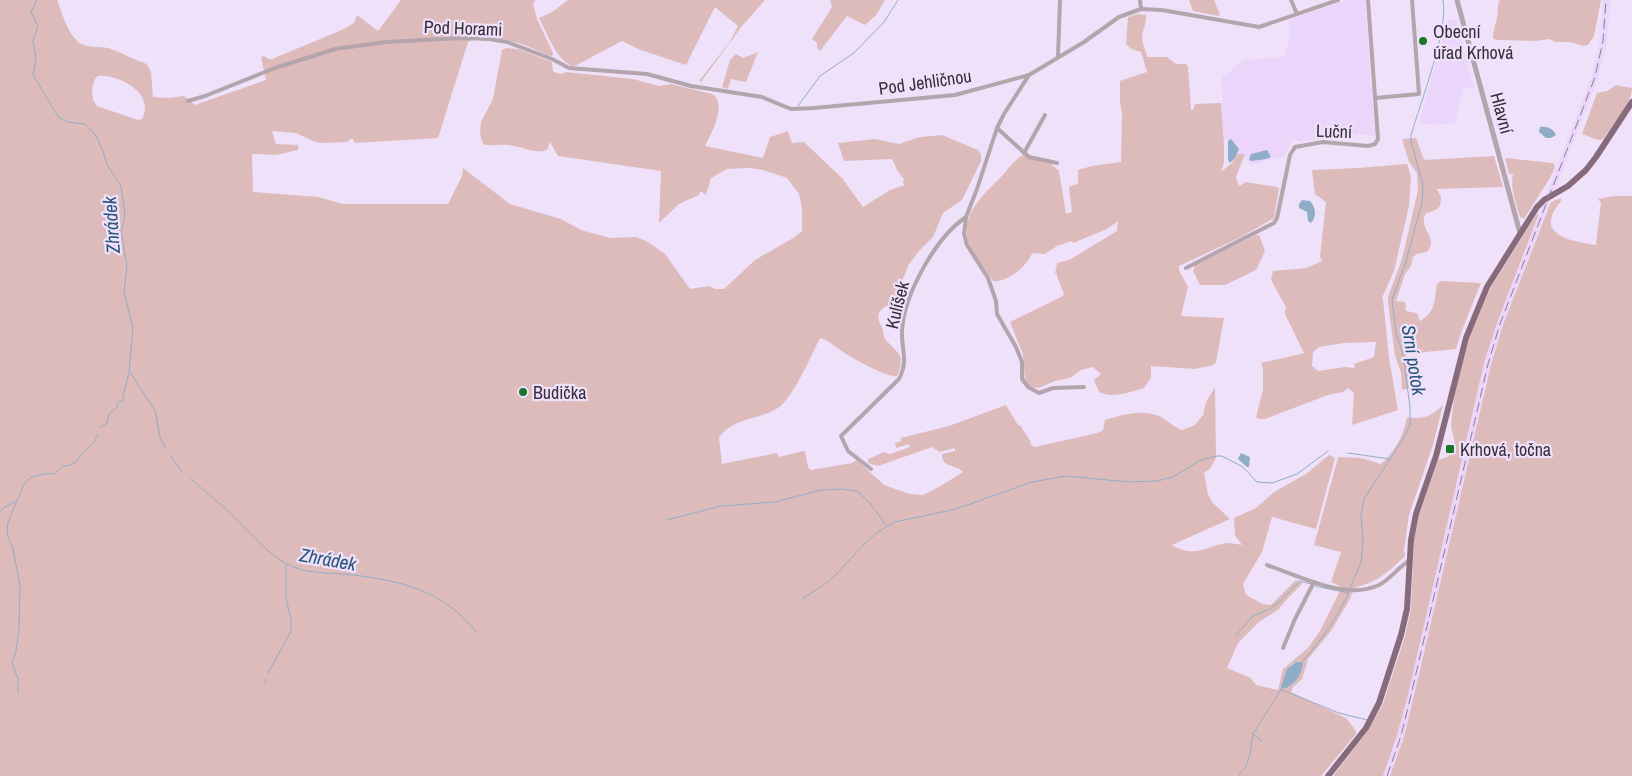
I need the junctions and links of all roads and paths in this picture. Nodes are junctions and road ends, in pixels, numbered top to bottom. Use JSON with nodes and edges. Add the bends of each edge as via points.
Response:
{"nodes":[{"id":1,"x":1060,"y":0,"type":"edge"},
{"id":2,"x":1140,"y":0,"type":"edge"},
{"id":3,"x":1292,"y":0,"type":"edge"},
{"id":4,"x":1338,"y":0,"type":"edge"},
{"id":5,"x":1368,"y":0,"type":"edge"},
{"id":6,"x":1412,"y":0,"type":"edge"},
{"id":7,"x":1457,"y":0,"type":"edge"},
{"id":8,"x":1141,"y":9,"type":"junction"},
{"id":9,"x":1297,"y":14,"type":"junction"},
{"id":10,"x":1058,"y":57,"type":"junction"},
{"id":11,"x":1029,"y":76,"type":"junction"},
{"id":12,"x":762,"y":96,"type":"joint"},
{"id":13,"x":1375,"y":98,"type":"junction"},
{"id":14,"x":188,"y":101,"type":"dead end"},
{"id":15,"x":1632,"y":102,"type":"edge"},
{"id":16,"x":1045,"y":115,"type":"dead end"},
{"id":17,"x":997,"y":128,"type":"junction"},
{"id":18,"x":1024,"y":154,"type":"junction"},
{"id":19,"x":1058,"y":163,"type":"dead end"},
{"id":20,"x":966,"y":217,"type":"junction"},
{"id":21,"x":1520,"y":233,"type":"junction"},
{"id":22,"x":1186,"y":268,"type":"dead end"},
{"id":23,"x":1084,"y":387,"type":"dead end"},
{"id":24,"x":871,"y":469,"type":"dead end"},
{"id":25,"x":1409,"y":561,"type":"junction"},
{"id":26,"x":1267,"y":565,"type":"dead end"},
{"id":27,"x":1314,"y":582,"type":"junction"},
{"id":28,"x":1283,"y":648,"type":"dead end"},
{"id":29,"x":1328,"y":776,"type":"edge"}],
"edges":[{"from":1,"to":10,"type":"street"},
{"from":2,"to":8,"type":"street"},
{"from":3,"to":9,"type":"street"},
{"from":4,"to":9,"type":"street","name":"Pod Jehličnou"},
{"from":5,"to":13,"type":"street","name":"Luční"},
{"from":6,"to":13,"type":"street","via":[[1419,94]]},
{"from":7,"to":21,"type":"street","name":"Hlavní"},
{"from":8,"to":9,"type":"street","name":"Pod Jehličnou","via":[[1259,27]]},
{"from":8,"to":10,"type":"street","name":"Pod Jehličnou","via":[[1119,16]]},
{"from":10,"to":11,"type":"street","name":"Pod Jehličnou"},
{"from":11,"to":12,"type":"street","name":"Pod Jehličnou","via":[[955,95],[800,109]]},
{"from":11,"to":17,"type":"street","name":"Kulíšek"},
{"from":12,"to":14,"type":"street","name":"Pod Horami","via":[[691,86],[646,74],[569,68],[507,42],[463,38],[386,42],[335,49]]},
{"from":13,"to":22,"type":"street","name":"Luční","via":[[1378,139],[1375,144],[1323,142],[1294,147],[1274,223]]},
{"from":15,"to":21,"type":"main road","via":[[1589,167],[1568,186],[1539,204]]},
{"from":16,"to":18,"type":"street"},
{"from":17,"to":18,"type":"street"},
{"from":17,"to":20,"type":"street","name":"Kulíšek"},
{"from":18,"to":19,"type":"street"},
{"from":20,"to":23,"type":"street","name":"Kulíšek","via":[[964,234],[967,244],[988,278],[997,314],[1022,362],[1022,379],[1028,387],[1040,393],[1053,388]]},
{"from":20,"to":24,"type":"street","name":"Kulíšek","via":[[955,224],[942,240],[916,279],[902,330],[905,358],[899,379],[841,436],[848,451]]},
{"from":21,"to":25,"type":"main road","via":[[1487,287],[1466,338],[1437,451],[1416,514]]},
{"from":25,"to":27,"type":"street","via":[[1369,589],[1350,590]]},
{"from":25,"to":29,"type":"main road","via":[[1407,609],[1379,703],[1366,728]]},
{"from":26,"to":27,"type":"street"},
{"from":27,"to":28,"type":"street"}]}
